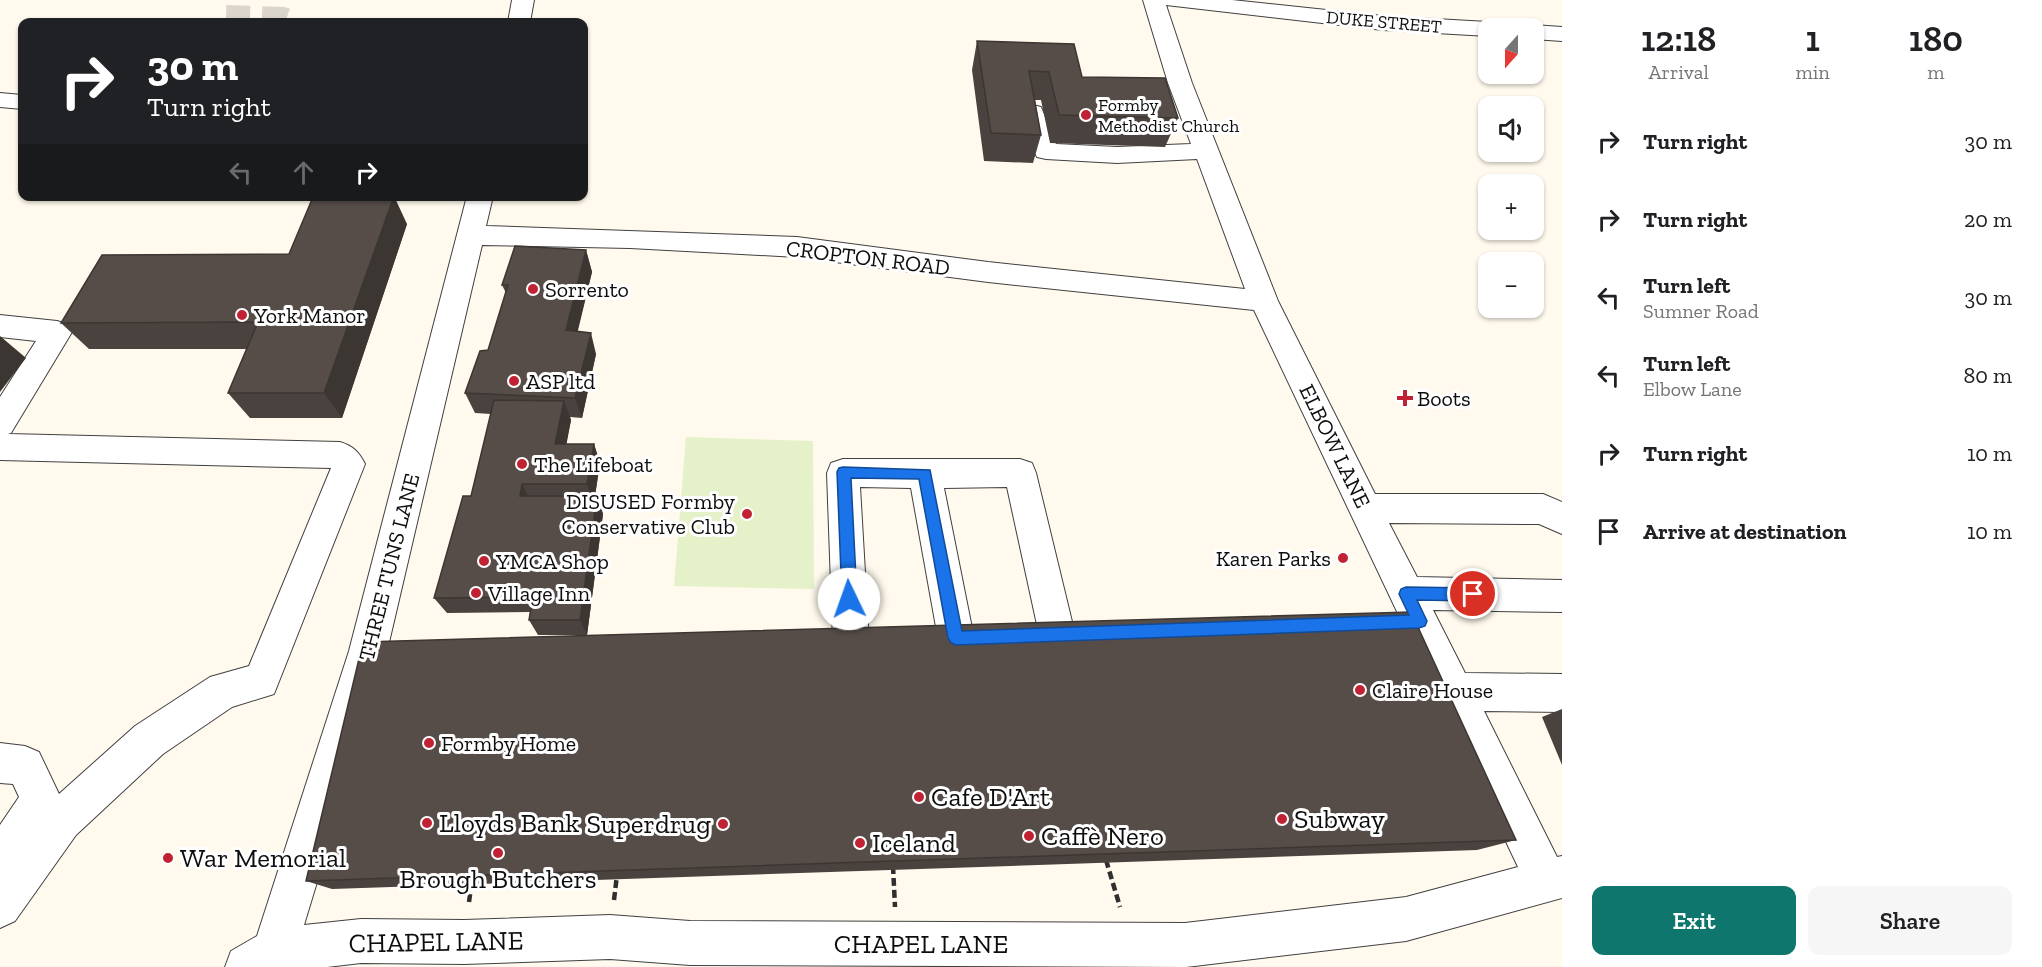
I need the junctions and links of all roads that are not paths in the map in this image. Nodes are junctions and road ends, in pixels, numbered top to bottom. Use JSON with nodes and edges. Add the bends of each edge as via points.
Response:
{"nodes":[{"id":1,"x":523,"y":0,"type":"edge"},
{"id":2,"x":1154,"y":0,"type":"edge"},
{"id":3,"x":1173,"y":0,"type":"edge"},
{"id":4,"x":520,"y":18,"type":"edge"},
{"id":5,"x":1478,"y":28,"type":"edge"},
{"id":6,"x":1544,"y":33,"type":"edge"},
{"id":7,"x":1562,"y":34,"type":"edge"},
{"id":8,"x":0,"y":100,"type":"edge"},
{"id":9,"x":18,"y":102,"type":"edge"},
{"id":10,"x":1033,"y":112,"type":"edge"},
{"id":11,"x":1207,"y":152,"type":"junction"},
{"id":12,"x":479,"y":201,"type":"edge"},
{"id":13,"x":471,"y":235,"type":"junction"},
{"id":14,"x":1264,"y":301,"type":"junction"},
{"id":15,"x":0,"y":326,"type":"edge"},
{"id":16,"x":0,"y":424,"type":"edge"},
{"id":17,"x":0,"y":447,"type":"edge"},
{"id":18,"x":925,"y":474,"type":"junction"},
{"id":19,"x":1365,"y":508,"type":"junction"},
{"id":20,"x":1562,"y":519,"type":"edge"},
{"id":21,"x":1562,"y":596,"type":"edge"},
{"id":22,"x":1403,"y":612,"type":"junction"},
{"id":23,"x":851,"y":641,"type":"edge"},
{"id":24,"x":1454,"y":692,"type":"junction"},
{"id":25,"x":1562,"y":693,"type":"edge"},
{"id":26,"x":0,"y":763,"type":"edge"},
{"id":27,"x":0,"y":862,"type":"edge"},
{"id":28,"x":1554,"y":879,"type":"edge"},
{"id":29,"x":0,"y":906,"type":"edge"},
{"id":30,"x":263,"y":962,"type":"edge"}],
"edges":[{"from":1,"to":4,"type":"street"},
{"from":2,"to":11,"type":"street","name":"ELBOW LANE"},
{"from":3,"to":5,"type":"street","name":"DUKE STREET","via":[[1383,23]]},
{"from":6,"to":7,"type":"street"},
{"from":8,"to":9,"type":"street"},
{"from":10,"to":11,"type":"street","via":[[1046,151],[1117,155]]},
{"from":11,"to":14,"type":"street","name":"ELBOW LANE"},
{"from":12,"to":13,"type":"street","name":"THREE TUNS LANE"},
{"from":13,"to":14,"type":"street","name":"CROPTON ROAD","via":[[797,247],[999,274]]},
{"from":13,"to":30,"type":"street","name":"THREE TUNS LANE","via":[[386,651]]},
{"from":14,"to":19,"type":"street","name":"ELBOW LANE"},
{"from":15,"to":16,"type":"street","via":[[57,332]]},
{"from":17,"to":29,"type":"street","via":[[340,455],[349,464],[261,681],[223,690],[149,740],[61,820]]},
{"from":18,"to":18,"type":"street","via":[[972,637],[1074,634],[1020,472]]},
{"from":18,"to":23,"type":"street","via":[[843,472]]},
{"from":19,"to":20,"type":"street","via":[[1543,509]]},
{"from":19,"to":22,"type":"street","name":"ELBOW LANE"},
{"from":21,"to":22,"type":"street"},
{"from":22,"to":24,"type":"street","name":"ELBOW LANE"},
{"from":24,"to":25,"type":"street"},
{"from":24,"to":28,"type":"street","name":"ELBOW LANE"},
{"from":26,"to":27,"type":"street","via":[[25,766],[41,799]]},
{"from":28,"to":30,"type":"street","name":"CHAPEL LANE","via":[[1406,919],[1185,945],[690,943],[610,937],[361,941]]}]}
